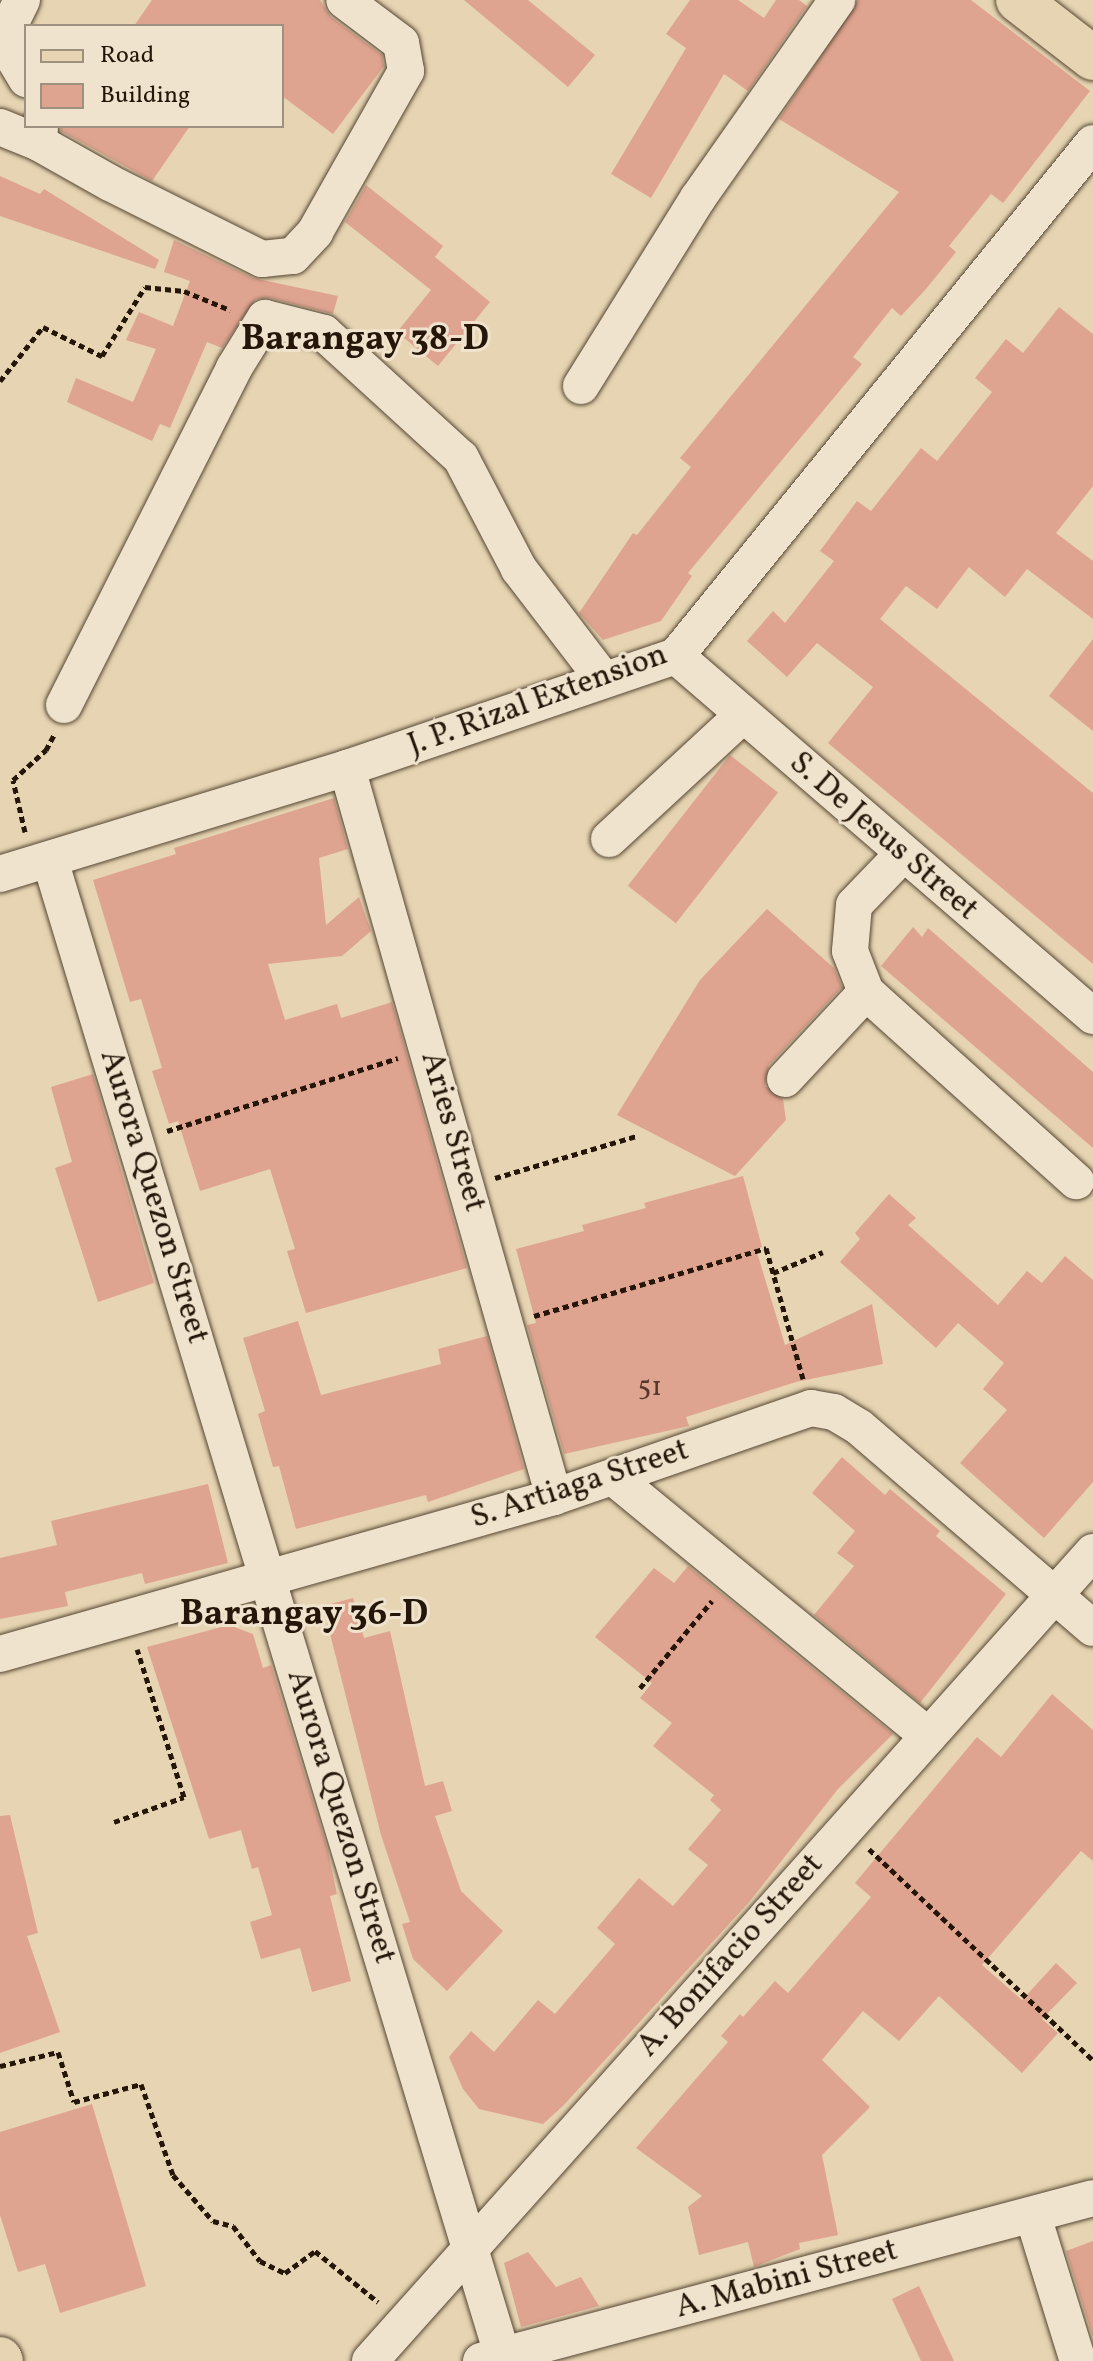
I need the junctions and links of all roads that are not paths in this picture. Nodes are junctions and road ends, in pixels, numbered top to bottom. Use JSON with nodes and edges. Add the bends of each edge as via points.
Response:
{"nodes":[{"id":1,"x":22,"y":0,"type":"edge"},
{"id":2,"x":344,"y":0,"type":"edge"},
{"id":3,"x":837,"y":0,"type":"edge"},
{"id":4,"x":1018,"y":0,"type":"edge"},
{"id":5,"x":1093,"y":58,"type":"edge"},
{"id":6,"x":24,"y":76,"type":"edge"},
{"id":7,"x":0,"y":127,"type":"edge"},
{"id":8,"x":39,"y":135,"type":"edge"},
{"id":9,"x":1093,"y":143,"type":"edge"},
{"id":10,"x":581,"y":386,"type":"dead end"},
{"id":11,"x":676,"y":656,"type":"junction"},
{"id":12,"x":603,"y":679,"type":"junction"},
{"id":13,"x":64,"y":705,"type":"road end"},
{"id":14,"x":743,"y":715,"type":"junction"},
{"id":15,"x":347,"y":768,"type":"junction"},
{"id":16,"x":609,"y":839,"type":"dead end"},
{"id":17,"x":902,"y":855,"type":"junction"},
{"id":18,"x":27,"y":867,"type":"edge"},
{"id":19,"x":866,"y":992,"type":"junction"},
{"id":20,"x":1093,"y":1016,"type":"edge"},
{"id":21,"x":785,"y":1079,"type":"dead end"},
{"id":22,"x":1076,"y":1181,"type":"dead end"},
{"id":23,"x":613,"y":1477,"type":"junction"},
{"id":24,"x":554,"y":1497,"type":"junction"},
{"id":25,"x":1093,"y":1552,"type":"edge"},
{"id":26,"x":267,"y":1577,"type":"junction"},
{"id":27,"x":1055,"y":1595,"type":"junction"},
{"id":28,"x":1093,"y":1628,"type":"edge"},
{"id":29,"x":0,"y":1654,"type":"edge"},
{"id":30,"x":928,"y":1736,"type":"junction"},
{"id":31,"x":1093,"y":2198,"type":"edge"},
{"id":32,"x":1033,"y":2216,"type":"junction"},
{"id":33,"x":470,"y":2249,"type":"junction"},
{"id":34,"x":496,"y":2359,"type":"edge"},
{"id":35,"x":370,"y":2361,"type":"edge"},
{"id":36,"x":1078,"y":2361,"type":"edge"}],
"edges":[{"from":1,"to":6,"type":"street","via":[[10,25],[13,57]]},
{"from":2,"to":8,"type":"street","via":[[401,43],[406,71],[315,232],[293,256],[262,259]]},
{"from":3,"to":10,"type":"street","via":[[698,198]]},
{"from":4,"to":5,"type":"main road"},
{"from":7,"to":8,"type":"street"},
{"from":9,"to":11,"type":"street","name":"J. P. Rizal Extension"},
{"from":11,"to":12,"type":"street","name":"J. P. Rizal Extension"},
{"from":11,"to":14,"type":"street","name":"S. De Jesus Street"},
{"from":12,"to":13,"type":"street","via":[[519,569],[461,458],[324,333],[265,318],[234,368]]},
{"from":12,"to":15,"type":"street","name":"J. P. Rizal Extension"},
{"from":14,"to":16,"type":"street"},
{"from":14,"to":17,"type":"street","name":"S. De Jesus Street"},
{"from":15,"to":18,"type":"street","name":"J. P. Rizal Extension"},
{"from":15,"to":24,"type":"street","name":"Aries Street"},
{"from":17,"to":19,"type":"street","via":[[854,905],[850,951]]},
{"from":17,"to":20,"type":"street","name":"S. De Jesus Street"},
{"from":18,"to":26,"type":"street","name":"Aurora Quezon Street","via":[[137,1140]]},
{"from":19,"to":21,"type":"street"},
{"from":19,"to":22,"type":"street"},
{"from":23,"to":24,"type":"street","name":"S. Artiaga Street"},
{"from":23,"to":27,"type":"street","name":"S. Artiaga Street","via":[[811,1408],[834,1412],[859,1427]]},
{"from":23,"to":30,"type":"street"},
{"from":24,"to":26,"type":"street","name":"S. Artiaga Street"},
{"from":25,"to":27,"type":"street","name":"A. Bonifacio Street"},
{"from":26,"to":29,"type":"street","name":"S. Artiaga Street"},
{"from":26,"to":33,"type":"street","name":"Aurora Quezon Street"},
{"from":27,"to":28,"type":"street"},
{"from":27,"to":30,"type":"street","name":"A. Bonifacio Street"},
{"from":30,"to":33,"type":"street","name":"A. Bonifacio Street"},
{"from":31,"to":32,"type":"street","name":"A. Mabini Street"},
{"from":32,"to":34,"type":"street","name":"A. Mabini Street"},
{"from":32,"to":36,"type":"street"},
{"from":33,"to":34,"type":"street","name":"Aurora Quezon Street"},
{"from":33,"to":35,"type":"street","name":"A. Bonifacio Street"}]}
